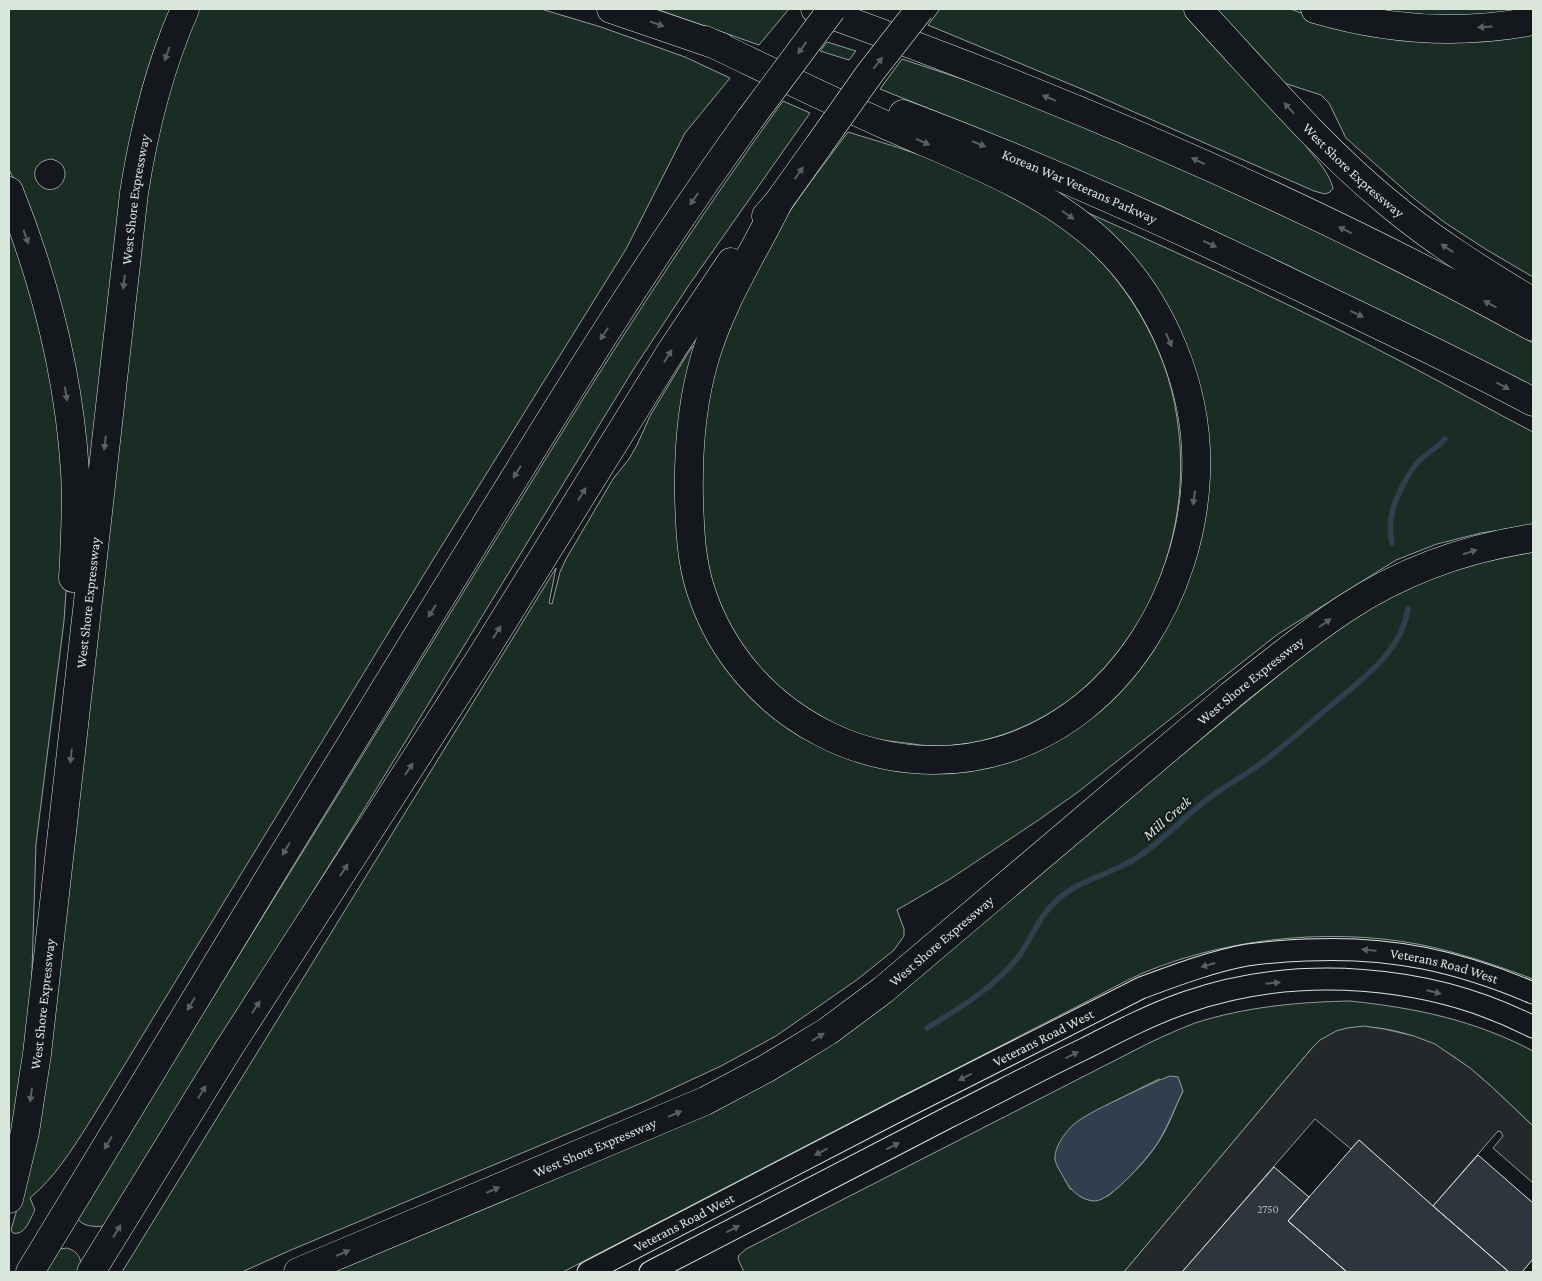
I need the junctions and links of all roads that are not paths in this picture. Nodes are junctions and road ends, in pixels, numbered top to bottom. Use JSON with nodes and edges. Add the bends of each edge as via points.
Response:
{"nodes":[{"id":1,"x":185,"y":9,"type":"edge"},
{"id":2,"x":611,"y":9,"type":"edge"},
{"id":3,"x":816,"y":9,"type":"edge"},
{"id":4,"x":832,"y":9,"type":"edge"},
{"id":5,"x":920,"y":9,"type":"edge"},
{"id":6,"x":1198,"y":9,"type":"edge"},
{"id":7,"x":1315,"y":9,"type":"edge"},
{"id":8,"x":1533,"y":21,"type":"edge"},
{"id":9,"x":704,"y":40,"type":"junction"},
{"id":10,"x":9,"y":191,"type":"edge"},
{"id":11,"x":779,"y":201,"type":"junction"},
{"id":12,"x":1533,"y":302,"type":"edge"},
{"id":13,"x":1533,"y":327,"type":"edge"},
{"id":14,"x":1533,"y":402,"type":"edge"},
{"id":15,"x":1533,"y":538,"type":"edge"},
{"id":16,"x":76,"y":708,"type":"junction"},
{"id":17,"x":1533,"y":993,"type":"edge"},
{"id":18,"x":1533,"y":1027,"type":"edge"},
{"id":19,"x":9,"y":1199,"type":"edge"},
{"id":20,"x":30,"y":1272,"type":"edge"},
{"id":21,"x":91,"y":1272,"type":"edge"},
{"id":22,"x":298,"y":1272,"type":"edge"},
{"id":23,"x":588,"y":1272,"type":"edge"},
{"id":24,"x":650,"y":1272,"type":"edge"}],
"edges":[{"from":1,"to":16,"type":"highway","name":"West Shore Expressway","one_way":true,"via":[[157,83],[140,154]]},
{"from":2,"to":9,"type":"highway","name":"Korean War Veterans Parkway","one_way":true},
{"from":13,"to":3,"type":"highway","one_way":true,"via":[[1373,244],[1185,155],[995,76]]},
{"from":4,"to":20,"type":"highway","one_way":true,"bridge":true,"via":[[750,119],[577,376],[216,962]]},
{"from":11,"to":5,"type":"highway","one_way":true,"bridge":true},
{"from":12,"to":6,"type":"highway","name":"West Shore Expressway","one_way":true,"via":[[1462,258],[1385,201],[1316,136]]},
{"from":8,"to":7,"type":"highway","one_way":true,"via":[[1481,28],[1432,29],[1383,25]]},
{"from":9,"to":11,"type":"highway","one_way":true,"via":[[862,115],[995,173],[1056,207],[1089,231],[1117,259],[1138,285],[1163,328],[1190,402],[1195,434],[1195,490],[1186,545],[1166,599],[1134,654],[1084,707],[1046,731],[1007,748],[940,760],[895,757],[846,744],[806,724],[765,693],[734,656],[718,629],[700,589],[694,564],[689,485],[692,423],[714,330]]},
{"from":9,"to":14,"type":"highway","name":"Korean War Veterans Parkway","one_way":true,"via":[[937,127],[1166,223],[1433,350]]},
{"from":10,"to":16,"type":"highway","one_way":true,"via":[[51,319],[72,440]]},
{"from":21,"to":11,"type":"highway","one_way":true,"via":[[229,1048],[481,657],[691,319],[754,228]]},
{"from":22,"to":15,"type":"highway","name":"West Shore Expressway","one_way":true,"via":[[689,1108],[767,1068],[828,1031],[883,990],[1245,684],[1347,607],[1438,563],[1471,551]]},
{"from":16,"to":19,"type":"highway","name":"West Shore Expressway","one_way":true,"via":[[33,1080]]},
{"from":17,"to":23,"type":"street","name":"Veterans Road West","one_way":true,"via":[[1468,968],[1430,958],[1367,950],[1284,951],[1248,955],[1205,966],[1141,988]]},
{"from":24,"to":18,"type":"street","name":"Veterans Road West","one_way":true,"via":[[1028,1076],[1127,1028],[1222,991],[1255,984],[1315,980],[1392,984],[1461,998]]}]}
